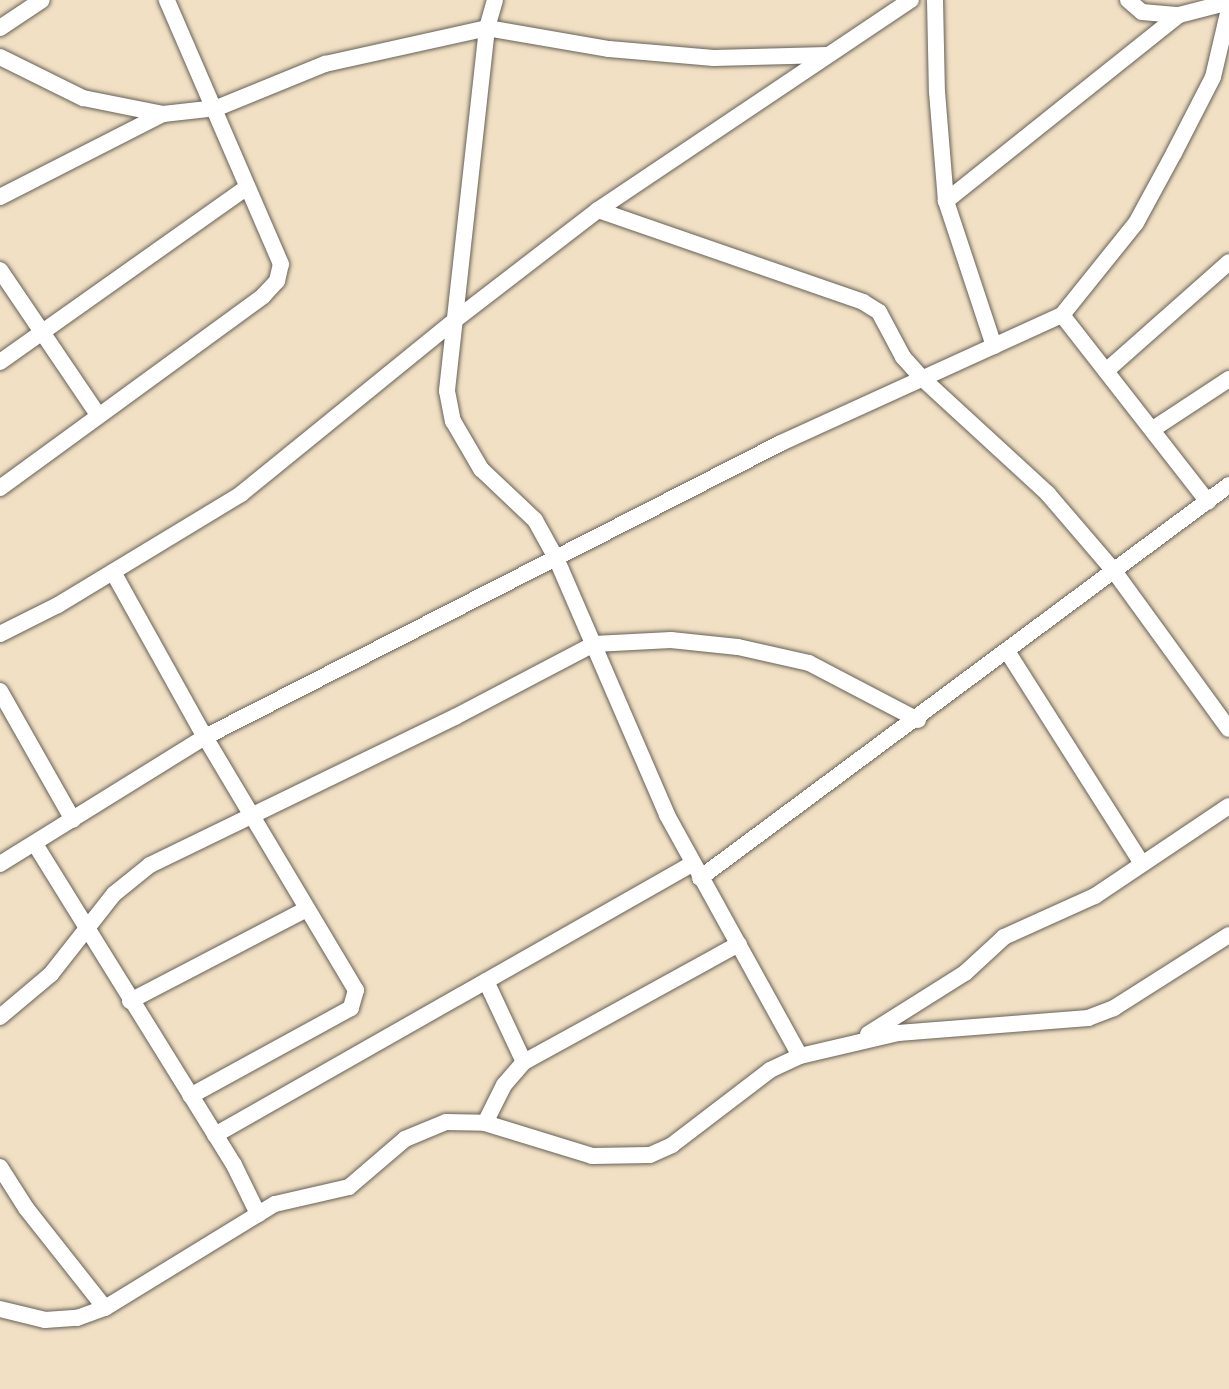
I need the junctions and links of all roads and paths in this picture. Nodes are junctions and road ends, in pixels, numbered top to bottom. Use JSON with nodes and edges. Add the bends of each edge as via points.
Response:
{"nodes":[{"id":1,"x":42,"y":0,"type":"edge"},
{"id":2,"x":167,"y":0,"type":"edge"},
{"id":3,"x":495,"y":0,"type":"edge"},
{"id":4,"x":911,"y":0,"type":"edge"},
{"id":5,"x":935,"y":0,"type":"edge"},
{"id":6,"x":1128,"y":0,"type":"edge"},
{"id":7,"x":1229,"y":2,"type":"edge"},
{"id":8,"x":1229,"y":9,"type":"edge"},
{"id":9,"x":1179,"y":15,"type":"junction"},
{"id":10,"x":0,"y":28,"type":"edge"},
{"id":11,"x":487,"y":28,"type":"junction"},
{"id":12,"x":828,"y":55,"type":"junction"},
{"id":13,"x":0,"y":57,"type":"edge"},
{"id":14,"x":218,"y":108,"type":"junction"},
{"id":15,"x":163,"y":114,"type":"junction"},
{"id":16,"x":247,"y":187,"type":"junction"},
{"id":17,"x":0,"y":197,"type":"edge"},
{"id":18,"x":946,"y":201,"type":"junction"},
{"id":19,"x":598,"y":210,"type":"junction"},
{"id":20,"x":1229,"y":262,"type":"edge"},
{"id":21,"x":0,"y":270,"type":"edge"},
{"id":22,"x":1062,"y":315,"type":"junction"},
{"id":23,"x":454,"y":320,"type":"junction"},
{"id":24,"x":42,"y":332,"type":"junction"},
{"id":25,"x":994,"y":345,"type":"junction"},
{"id":26,"x":0,"y":362,"type":"edge"},
{"id":27,"x":1106,"y":371,"type":"junction"},
{"id":28,"x":923,"y":379,"type":"junction"},
{"id":29,"x":1229,"y":379,"type":"edge"},
{"id":30,"x":99,"y":416,"type":"junction"},
{"id":31,"x":1153,"y":429,"type":"junction"},
{"id":32,"x":1229,"y":485,"type":"edge"},
{"id":33,"x":0,"y":488,"type":"edge"},
{"id":34,"x":1208,"y":502,"type":"junction"},
{"id":35,"x":556,"y":558,"type":"junction"},
{"id":36,"x":1114,"y":571,"type":"junction"},
{"id":37,"x":113,"y":572,"type":"junction"},
{"id":38,"x":0,"y":634,"type":"edge"},
{"id":39,"x":594,"y":644,"type":"junction"},
{"id":40,"x":1007,"y":652,"type":"junction"},
{"id":41,"x":0,"y":691,"type":"edge"},
{"id":42,"x":918,"y":720,"type":"junction"},
{"id":43,"x":1229,"y":729,"type":"edge"},
{"id":44,"x":205,"y":737,"type":"junction"},
{"id":45,"x":1229,"y":806,"type":"edge"},
{"id":46,"x":251,"y":815,"type":"junction"},
{"id":47,"x":73,"y":820,"type":"junction"},
{"id":48,"x":35,"y":844,"type":"junction"},
{"id":49,"x":0,"y":864,"type":"edge"},
{"id":50,"x":1142,"y":864,"type":"junction"},
{"id":51,"x":696,"y":871,"type":"junction"},
{"id":52,"x":307,"y":909,"type":"junction"},
{"id":53,"x":88,"y":931,"type":"junction"},
{"id":54,"x":1229,"y":935,"type":"edge"},
{"id":55,"x":739,"y":944,"type":"junction"},
{"id":56,"x":486,"y":981,"type":"junction"},
{"id":57,"x":130,"y":1001,"type":"junction"},
{"id":58,"x":0,"y":1017,"type":"edge"},
{"id":59,"x":860,"y":1039,"type":"junction"},
{"id":60,"x":800,"y":1056,"type":"junction"},
{"id":61,"x":524,"y":1062,"type":"junction"},
{"id":62,"x":190,"y":1096,"type":"junction"},
{"id":63,"x":485,"y":1123,"type":"junction"},
{"id":64,"x":215,"y":1135,"type":"junction"},
{"id":65,"x":0,"y":1167,"type":"edge"},
{"id":66,"x":258,"y":1214,"type":"junction"},
{"id":67,"x":105,"y":1308,"type":"junction"},
{"id":68,"x":0,"y":1309,"type":"edge"}],
"edges":[{"from":1,"to":10,"type":"street"},
{"from":2,"to":14,"type":"street"},
{"from":3,"to":11,"type":"street"},
{"from":4,"to":12,"type":"street"},
{"from":5,"to":18,"type":"street"},
{"from":6,"to":9,"type":"street","via":[[1142,12]]},
{"from":7,"to":9,"type":"street"},
{"from":8,"to":22,"type":"street","via":[[1213,76],[1136,223]]},
{"from":9,"to":18,"type":"street"},
{"from":11,"to":12,"type":"street","via":[[609,49],[714,58]]},
{"from":11,"to":14,"type":"street","via":[[326,64]]},
{"from":11,"to":23,"type":"street"},
{"from":12,"to":19,"type":"street"},
{"from":13,"to":15,"type":"street","via":[[83,98]]},
{"from":14,"to":15,"type":"street"},
{"from":14,"to":16,"type":"street"},
{"from":15,"to":17,"type":"street"},
{"from":16,"to":24,"type":"street"},
{"from":16,"to":30,"type":"street","via":[[281,264],[277,281]]},
{"from":18,"to":25,"type":"street"},
{"from":19,"to":23,"type":"street"},
{"from":19,"to":28,"type":"street","via":[[863,302],[879,312],[903,357]]},
{"from":20,"to":27,"type":"street"},
{"from":21,"to":24,"type":"street"},
{"from":22,"to":25,"type":"street"},
{"from":22,"to":27,"type":"street"},
{"from":23,"to":35,"type":"street","via":[[447,391],[458,433],[481,469],[535,520]]},
{"from":23,"to":37,"type":"street","via":[[242,494]]},
{"from":24,"to":26,"type":"street"},
{"from":24,"to":30,"type":"street"},
{"from":25,"to":28,"type":"street"},
{"from":27,"to":31,"type":"street"},
{"from":28,"to":35,"type":"street","via":[[781,443]]},
{"from":28,"to":36,"type":"street","via":[[1048,494]]},
{"from":29,"to":31,"type":"street"},
{"from":30,"to":33,"type":"street"},
{"from":31,"to":34,"type":"street"},
{"from":32,"to":34,"type":"street"},
{"from":34,"to":36,"type":"street"},
{"from":35,"to":39,"type":"street"},
{"from":35,"to":44,"type":"street"},
{"from":36,"to":40,"type":"street"},
{"from":36,"to":43,"type":"street"},
{"from":37,"to":38,"type":"street"},
{"from":37,"to":44,"type":"street"},
{"from":39,"to":42,"type":"street","via":[[671,640],[738,647],[797,660]]},
{"from":39,"to":46,"type":"street"},
{"from":39,"to":51,"type":"street"},
{"from":40,"to":42,"type":"street"},
{"from":40,"to":50,"type":"street"},
{"from":41,"to":47,"type":"street"},
{"from":42,"to":51,"type":"street"},
{"from":44,"to":46,"type":"street"},
{"from":44,"to":47,"type":"street"},
{"from":45,"to":50,"type":"street"},
{"from":46,"to":52,"type":"street"},
{"from":46,"to":53,"type":"street","via":[[150,865],[114,894]]},
{"from":47,"to":48,"type":"street"},
{"from":48,"to":49,"type":"street"},
{"from":48,"to":53,"type":"street"},
{"from":50,"to":59,"type":"street","via":[[1095,896],[1004,937],[965,973]]},
{"from":51,"to":55,"type":"street"},
{"from":51,"to":56,"type":"street"},
{"from":52,"to":57,"type":"street"},
{"from":52,"to":62,"type":"street","via":[[356,990],[356,1001],[351,1008]]},
{"from":53,"to":57,"type":"street"},
{"from":53,"to":58,"type":"street","via":[[51,974]]},
{"from":54,"to":59,"type":"street","via":[[1114,1008],[1088,1018]]},
{"from":55,"to":60,"type":"street"},
{"from":55,"to":61,"type":"street"},
{"from":56,"to":61,"type":"street"},
{"from":56,"to":64,"type":"street"},
{"from":57,"to":62,"type":"street"},
{"from":59,"to":60,"type":"street"},
{"from":60,"to":63,"type":"street","via":[[770,1070],[672,1144],[650,1154],[592,1156]]},
{"from":61,"to":63,"type":"street","via":[[504,1086]]},
{"from":62,"to":64,"type":"street"},
{"from":63,"to":66,"type":"street","via":[[466,1120],[424,1129],[388,1151],[349,1187],[293,1198]]},
{"from":64,"to":66,"type":"street"},
{"from":65,"to":67,"type":"street","via":[[26,1208]]},
{"from":66,"to":67,"type":"street"},
{"from":67,"to":68,"type":"street","via":[[77,1318],[45,1320]]}]}
